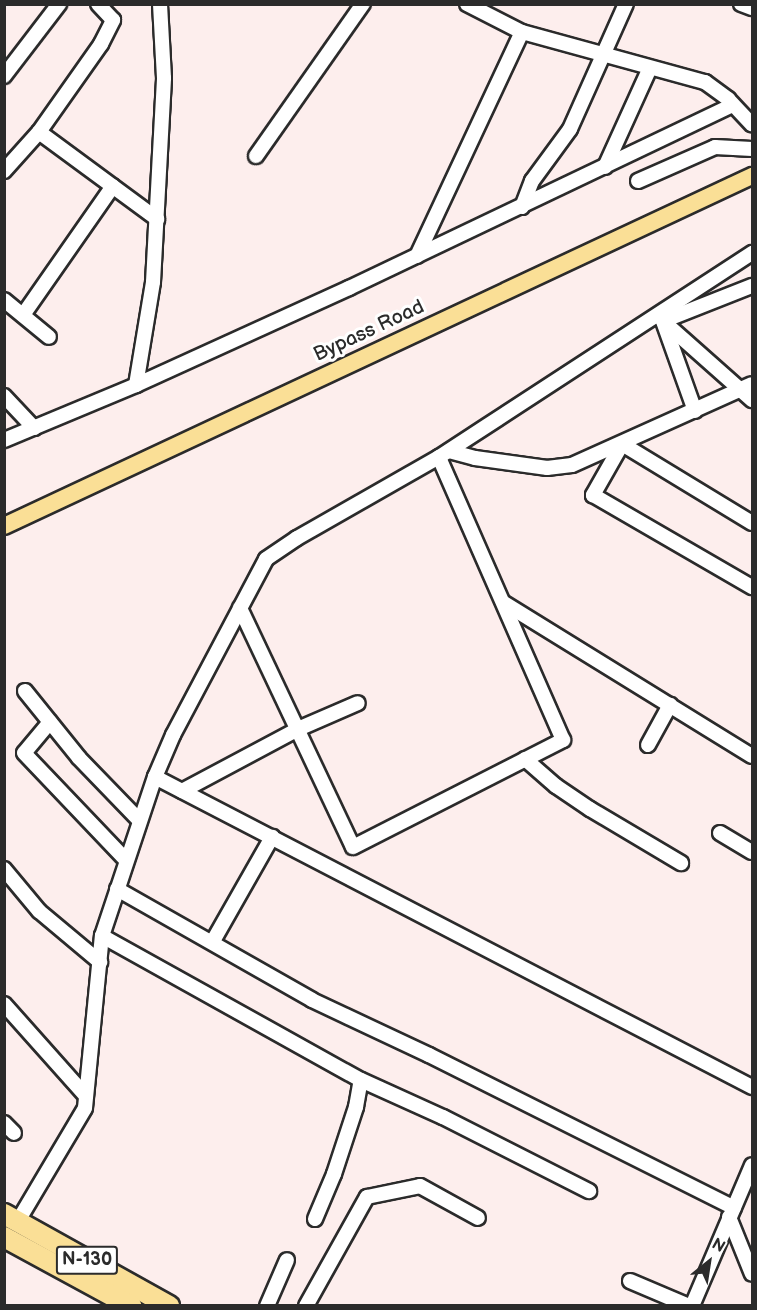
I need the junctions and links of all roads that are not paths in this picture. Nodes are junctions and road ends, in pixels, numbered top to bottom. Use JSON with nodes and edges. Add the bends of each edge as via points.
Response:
{"nodes":[{"id":1,"x":59,"y":4,"type":"edge"},
{"id":2,"x":98,"y":4,"type":"edge"},
{"id":3,"x":160,"y":4,"type":"edge"},
{"id":4,"x":363,"y":4,"type":"edge"},
{"id":5,"x":467,"y":4,"type":"edge"},
{"id":6,"x":626,"y":4,"type":"edge"},
{"id":7,"x":741,"y":4,"type":"edge"},
{"id":8,"x":753,"y":8,"type":"edge"},
{"id":9,"x":522,"y":32,"type":"junction"},
{"id":10,"x":602,"y":55,"type":"junction"},
{"id":11,"x":650,"y":68,"type":"junction"},
{"id":12,"x":4,"y":76,"type":"edge"},
{"id":13,"x":733,"y":105,"type":"junction"},
{"id":14,"x":753,"y":125,"type":"edge"},
{"id":15,"x":39,"y":132,"type":"junction"},
{"id":16,"x":753,"y":149,"type":"edge"},
{"id":17,"x":256,"y":156,"type":"dead end"},
{"id":18,"x":605,"y":167,"type":"junction"},
{"id":19,"x":4,"y":171,"type":"edge"},
{"id":20,"x":753,"y":176,"type":"edge"},
{"id":21,"x":638,"y":181,"type":"dead end"},
{"id":22,"x":113,"y":186,"type":"junction"},
{"id":23,"x":522,"y":207,"type":"junction"},
{"id":24,"x":157,"y":219,"type":"junction"},
{"id":25,"x":753,"y":253,"type":"edge"},
{"id":26,"x":417,"y":256,"type":"junction"},
{"id":27,"x":753,"y":286,"type":"edge"},
{"id":28,"x":4,"y":300,"type":"edge"},
{"id":29,"x":23,"y":315,"type":"junction"},
{"id":30,"x":661,"y":317,"type":"junction"},
{"id":31,"x":49,"y":337,"type":"dead end"},
{"id":32,"x":753,"y":384,"type":"edge"},
{"id":33,"x":136,"y":385,"type":"junction"},
{"id":34,"x":740,"y":391,"type":"junction"},
{"id":35,"x":4,"y":396,"type":"edge"},
{"id":36,"x":753,"y":400,"type":"edge"},
{"id":37,"x":695,"y":411,"type":"junction"},
{"id":38,"x":34,"y":428,"type":"junction"},
{"id":39,"x":4,"y":440,"type":"edge"},
{"id":40,"x":622,"y":444,"type":"junction"},
{"id":41,"x":444,"y":454,"type":"junction"},
{"id":42,"x":753,"y":523,"type":"edge"},
{"id":43,"x":4,"y":526,"type":"edge"},
{"id":44,"x":753,"y":587,"type":"edge"},
{"id":45,"x":504,"y":603,"type":"junction"},
{"id":46,"x":240,"y":608,"type":"junction"},
{"id":47,"x":25,"y":691,"type":"dead end"},
{"id":48,"x":358,"y":703,"type":"dead end"},
{"id":49,"x":670,"y":705,"type":"junction"},
{"id":50,"x":50,"y":722,"type":"junction"},
{"id":51,"x":298,"y":729,"type":"junction"},
{"id":52,"x":648,"y":745,"type":"dead end"},
{"id":53,"x":753,"y":756,"type":"edge"},
{"id":54,"x":525,"y":759,"type":"junction"},
{"id":55,"x":155,"y":777,"type":"junction"},
{"id":56,"x":182,"y":791,"type":"junction"},
{"id":57,"x":139,"y":820,"type":"junction"},
{"id":58,"x":720,"y":833,"type":"dead end"},
{"id":59,"x":272,"y":837,"type":"junction"},
{"id":60,"x":753,"y":852,"type":"edge"},
{"id":61,"x":126,"y":860,"type":"junction"},
{"id":62,"x":681,"y":863,"type":"dead end"},
{"id":63,"x":4,"y":869,"type":"edge"},
{"id":64,"x":117,"y":889,"type":"junction"},
{"id":65,"x":102,"y":936,"type":"junction"},
{"id":66,"x":213,"y":941,"type":"junction"},
{"id":67,"x":100,"y":962,"type":"junction"},
{"id":68,"x":5,"y":1007,"type":"edge"},
{"id":69,"x":361,"y":1080,"type":"junction"},
{"id":70,"x":753,"y":1087,"type":"edge"},
{"id":71,"x":86,"y":1096,"type":"junction"},
{"id":72,"x":753,"y":1165,"type":"edge"},
{"id":73,"x":589,"y":1191,"type":"dead end"},
{"id":74,"x":731,"y":1212,"type":"junction"},
{"id":75,"x":11,"y":1217,"type":"edge"},
{"id":76,"x":478,"y":1218,"type":"dead end"},
{"id":77,"x":315,"y":1219,"type":"dead end"},
{"id":78,"x":4,"y":1237,"type":"edge"},
{"id":79,"x":287,"y":1260,"type":"dead end"},
{"id":80,"x":753,"y":1274,"type":"edge"},
{"id":81,"x":630,"y":1281,"type":"dead end"},
{"id":82,"x":131,"y":1305,"type":"edge"},
{"id":83,"x":169,"y":1305,"type":"edge"},
{"id":84,"x":267,"y":1305,"type":"edge"},
{"id":85,"x":306,"y":1305,"type":"edge"},
{"id":86,"x":691,"y":1305,"type":"edge"}],
"edges":[{"from":1,"to":12,"type":"street"},
{"from":2,"to":15,"type":"street","via":[[113,21]]},
{"from":3,"to":24,"type":"street","via":[[164,78]]},
{"from":4,"to":17,"type":"street"},
{"from":5,"to":9,"type":"street"},
{"from":6,"to":10,"type":"street"},
{"from":7,"to":8,"type":"street"},
{"from":9,"to":10,"type":"street"},
{"from":9,"to":26,"type":"street"},
{"from":10,"to":11,"type":"street"},
{"from":10,"to":23,"type":"street","via":[[570,129],[532,181]]},
{"from":11,"to":13,"type":"street","via":[[705,82]]},
{"from":11,"to":18,"type":"street"},
{"from":13,"to":14,"type":"street"},
{"from":13,"to":18,"type":"street"},
{"from":15,"to":19,"type":"street"},
{"from":15,"to":22,"type":"street"},
{"from":16,"to":21,"type":"street","via":[[715,147]]},
{"from":18,"to":23,"type":"street"},
{"from":20,"to":43,"type":"main road","name":"Bypass Road"},
{"from":22,"to":24,"type":"street"},
{"from":22,"to":29,"type":"street"},
{"from":23,"to":26,"type":"street"},
{"from":24,"to":33,"type":"street","via":[[153,282]]},
{"from":25,"to":30,"type":"street"},
{"from":26,"to":33,"type":"street"},
{"from":27,"to":30,"type":"street"},
{"from":28,"to":29,"type":"street"},
{"from":29,"to":31,"type":"street"},
{"from":30,"to":34,"type":"street"},
{"from":30,"to":37,"type":"street"},
{"from":30,"to":41,"type":"street"},
{"from":32,"to":34,"type":"street"},
{"from":33,"to":38,"type":"street"},
{"from":34,"to":36,"type":"street"},
{"from":34,"to":37,"type":"street"},
{"from":35,"to":38,"type":"street"},
{"from":37,"to":40,"type":"street"},
{"from":38,"to":39,"type":"street"},
{"from":40,"to":41,"type":"street","via":[[572,465],[547,468]]},
{"from":40,"to":42,"type":"street"},
{"from":40,"to":44,"type":"street","via":[[593,495]]},
{"from":41,"to":45,"type":"street"},
{"from":41,"to":46,"type":"street","via":[[267,559]]},
{"from":45,"to":49,"type":"street"},
{"from":45,"to":54,"type":"street","via":[[563,740]]},
{"from":46,"to":51,"type":"street"},
{"from":46,"to":55,"type":"street"},
{"from":47,"to":50,"type":"street"},
{"from":48,"to":51,"type":"street"},
{"from":49,"to":52,"type":"street"},
{"from":49,"to":53,"type":"street"},
{"from":50,"to":57,"type":"street"},
{"from":50,"to":61,"type":"street","via":[[24,753]]},
{"from":51,"to":54,"type":"street","via":[[353,847]]},
{"from":51,"to":56,"type":"street"},
{"from":54,"to":62,"type":"street","via":[[590,809]]},
{"from":55,"to":56,"type":"street"},
{"from":55,"to":57,"type":"street"},
{"from":56,"to":59,"type":"street"},
{"from":57,"to":61,"type":"street"},
{"from":58,"to":60,"type":"street"},
{"from":59,"to":66,"type":"street"},
{"from":59,"to":70,"type":"street"},
{"from":61,"to":64,"type":"street"},
{"from":63,"to":67,"type":"street","via":[[39,911]]},
{"from":64,"to":65,"type":"street"},
{"from":64,"to":66,"type":"street"},
{"from":65,"to":67,"type":"street"},
{"from":65,"to":69,"type":"street"},
{"from":66,"to":74,"type":"street","via":[[312,1000],[429,1055]]},
{"from":67,"to":71,"type":"street"},
{"from":68,"to":71,"type":"street"},
{"from":69,"to":73,"type":"street"},
{"from":69,"to":77,"type":"street","via":[[334,1174]]},
{"from":71,"to":75,"type":"street","via":[[85,1108]]},
{"from":72,"to":74,"type":"street"},
{"from":74,"to":80,"type":"street"},
{"from":74,"to":86,"type":"street"},
{"from":75,"to":83,"type":"highway","number":"N-130"},
{"from":76,"to":85,"type":"street","via":[[420,1186],[367,1197]]},
{"from":78,"to":82,"type":"highway","number":"N-130"},
{"from":79,"to":84,"type":"street"},
{"from":81,"to":86,"type":"street"}]}
